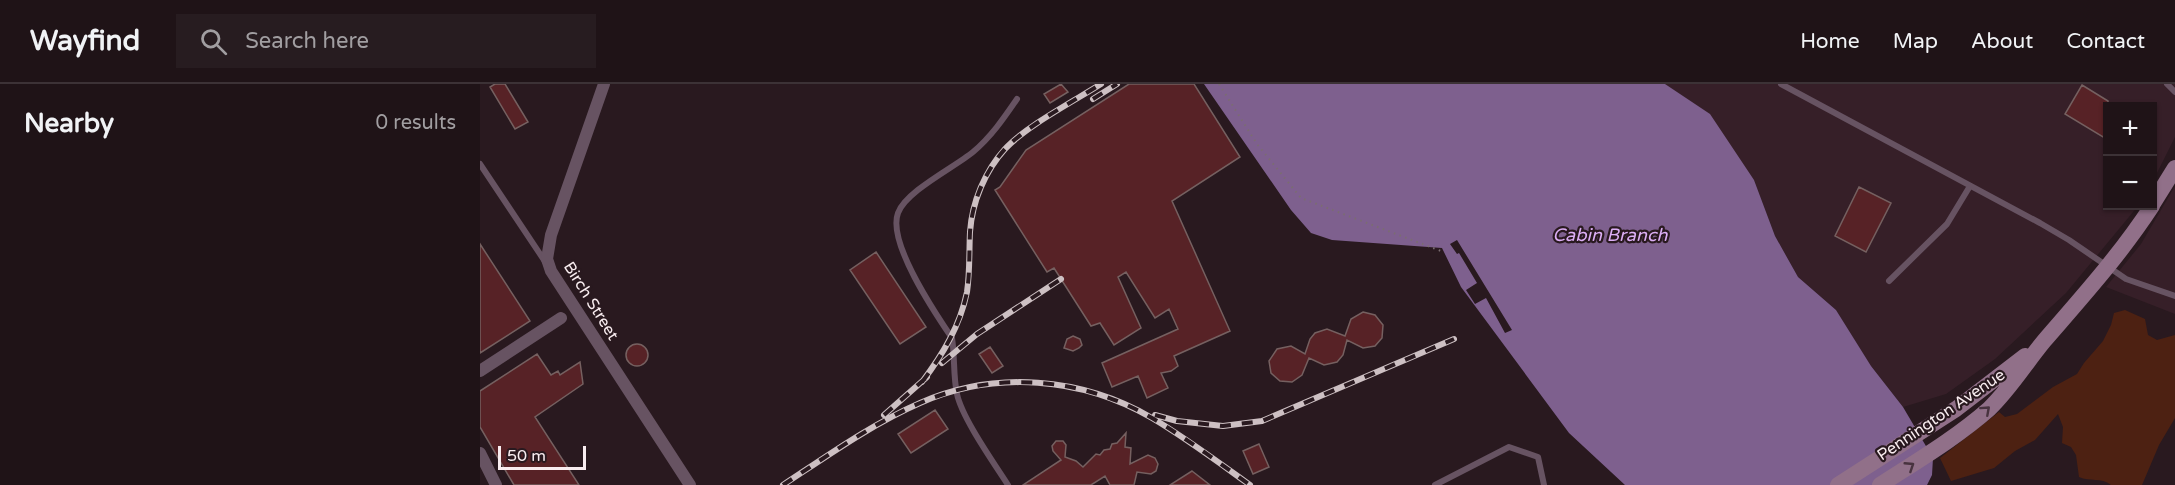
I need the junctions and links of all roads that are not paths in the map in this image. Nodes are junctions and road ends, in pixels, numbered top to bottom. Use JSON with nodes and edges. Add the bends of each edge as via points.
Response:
{"nodes":[{"id":1,"x":604,"y":84,"type":"edge"},
{"id":2,"x":1781,"y":84,"type":"edge"},
{"id":3,"x":2167,"y":84,"type":"edge"},
{"id":4,"x":2175,"y":92,"type":"edge"},
{"id":5,"x":1017,"y":99,"type":"dead end"},
{"id":6,"x":480,"y":164,"type":"edge"},
{"id":7,"x":2175,"y":168,"type":"edge"},
{"id":8,"x":1970,"y":186,"type":"junction"},
{"id":9,"x":2157,"y":197,"type":"edge"},
{"id":10,"x":2149,"y":210,"type":"edge"},
{"id":11,"x":2108,"y":268,"type":"junction"},
{"id":12,"x":551,"y":271,"type":"junction"},
{"id":13,"x":1889,"y":281,"type":"dead end"},
{"id":14,"x":2175,"y":296,"type":"edge"},
{"id":15,"x":561,"y":318,"type":"dead end"},
{"id":16,"x":2043,"y":343,"type":"junction"},
{"id":17,"x":480,"y":371,"type":"edge"},
{"id":18,"x":480,"y":453,"type":"edge"},
{"id":19,"x":496,"y":485,"type":"edge"},
{"id":20,"x":690,"y":485,"type":"edge"},
{"id":21,"x":1008,"y":485,"type":"edge"},
{"id":22,"x":1435,"y":485,"type":"edge"},
{"id":23,"x":1544,"y":485,"type":"edge"},
{"id":24,"x":1838,"y":485,"type":"edge"},
{"id":25,"x":1880,"y":485,"type":"edge"}],
"edges":[{"from":1,"to":12,"type":"street","name":"Birch Street","via":[[551,235]]},
{"from":2,"to":8,"type":"lane"},
{"from":3,"to":4,"type":"lane"},
{"from":5,"to":21,"type":"lane","via":[[997,128],[972,152],[913,195],[898,213],[896,232],[905,257],[951,338],[957,394],[963,412]]},
{"from":6,"to":12,"type":"lane"},
{"from":7,"to":9,"type":"main road","name":"Pennington Avenue"},
{"from":8,"to":11,"type":"lane","via":[[2059,234]]},
{"from":8,"to":13,"type":"lane","via":[[1947,224]]},
{"from":10,"to":11,"type":"main road","name":"Pennington Avenue"},
{"from":11,"to":14,"type":"lane","via":[[2126,279]]},
{"from":11,"to":16,"type":"main road","name":"Pennington Avenue"},
{"from":12,"to":20,"type":"street","name":"Birch Street"},
{"from":15,"to":17,"type":"street"},
{"from":16,"to":24,"type":"main road","name":"Pennington Avenue","via":[[1956,409]]},
{"from":25,"to":16,"type":"main road","name":"Pennington Avenue","one_way":true,"via":[[1968,427],[2013,382]]},
{"from":18,"to":19,"type":"street"},
{"from":22,"to":23,"type":"lane","via":[[1509,447],[1538,457]]}]}
